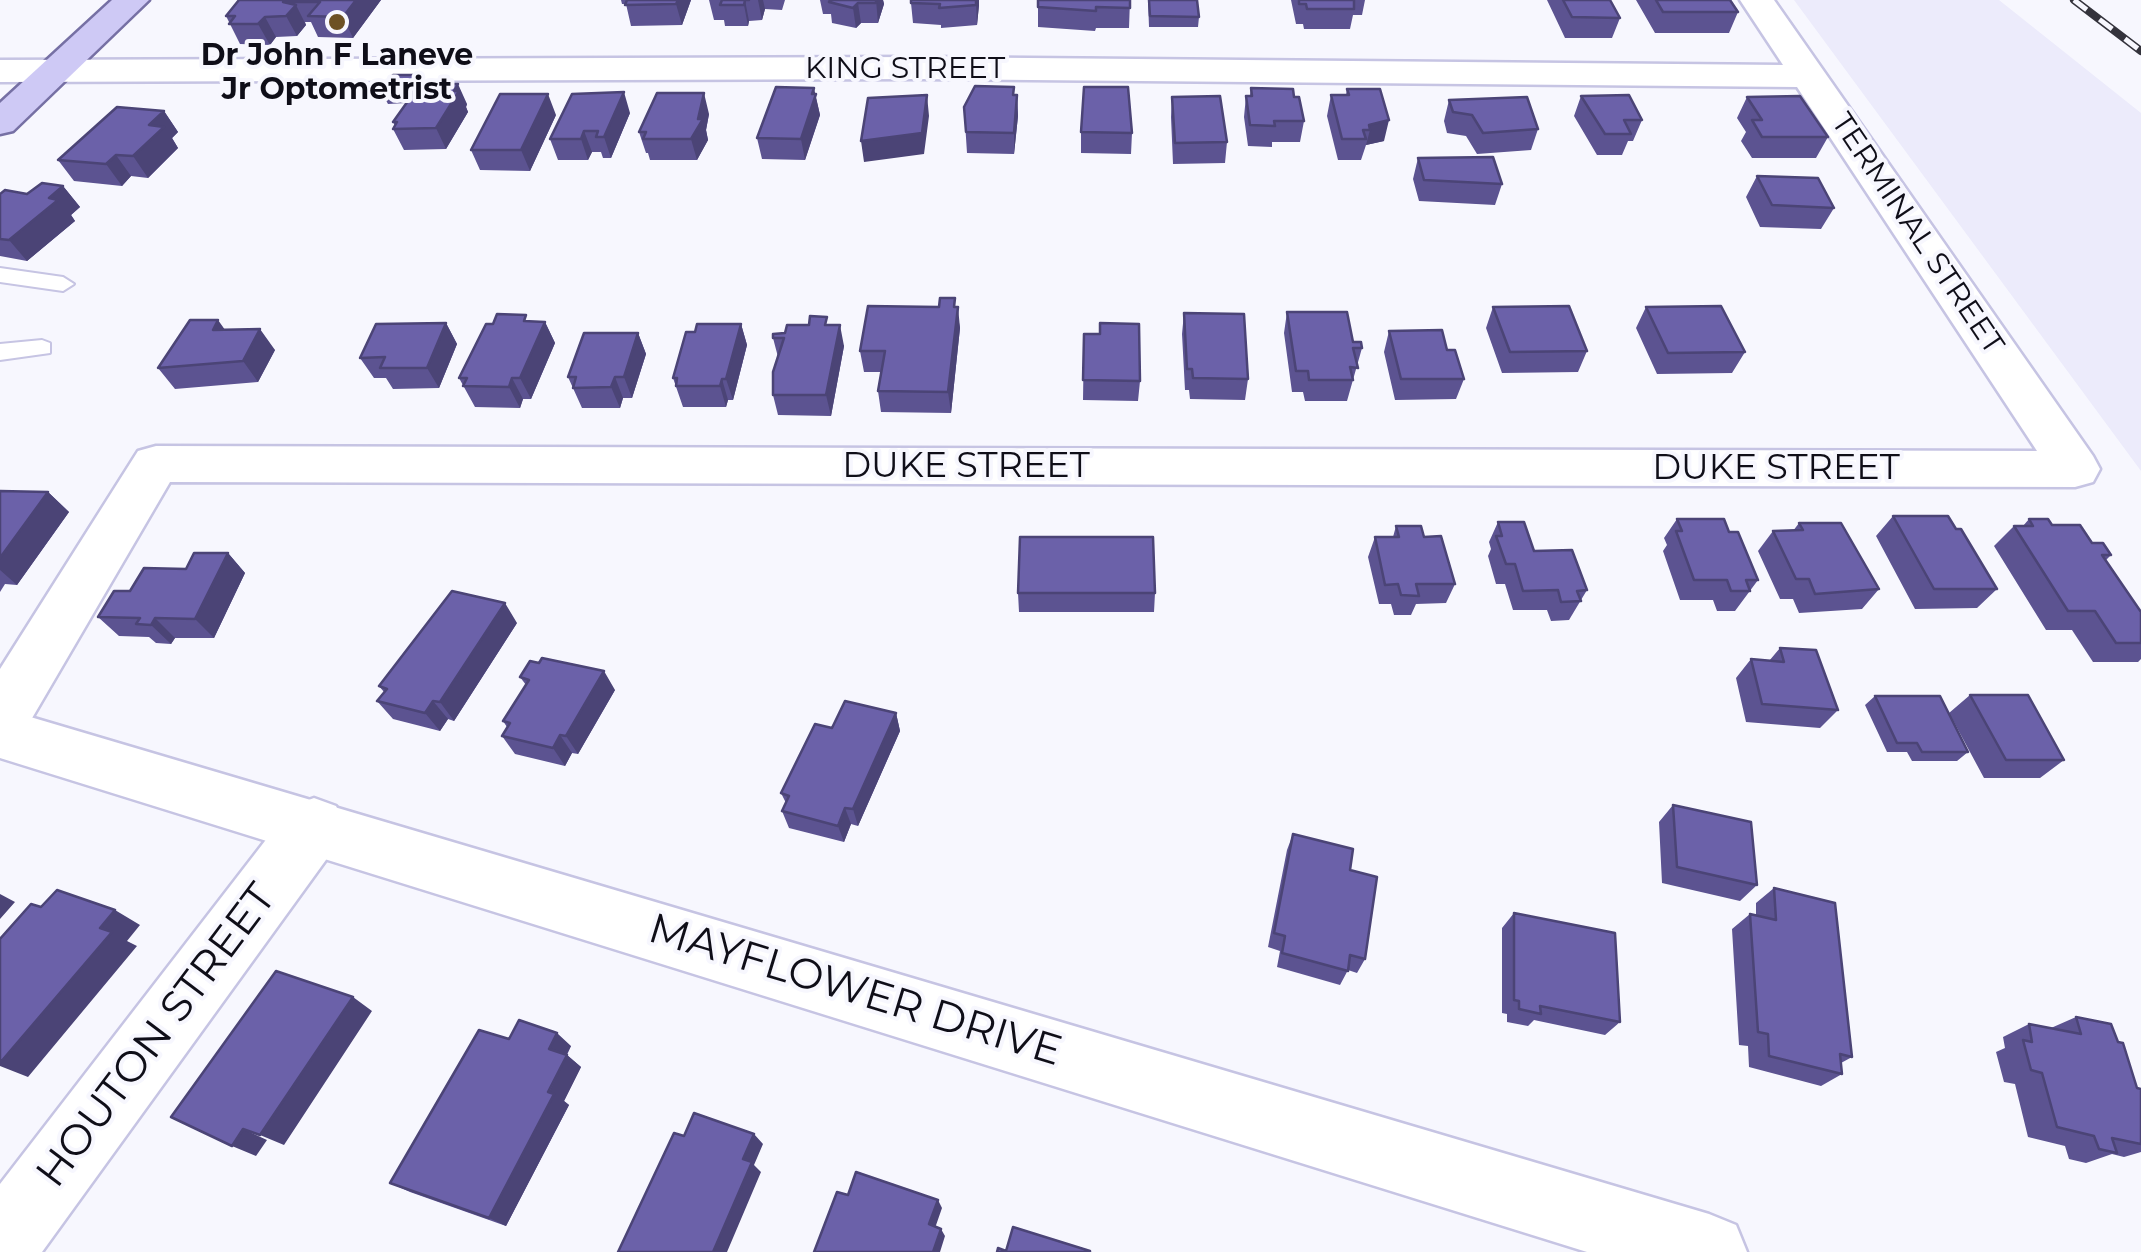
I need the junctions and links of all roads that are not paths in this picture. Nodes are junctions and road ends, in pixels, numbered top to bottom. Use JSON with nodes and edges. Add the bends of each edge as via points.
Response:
{"nodes":[{"id":1,"x":132,"y":0,"type":"edge"},
{"id":2,"x":1757,"y":0,"type":"edge"},
{"id":3,"x":59,"y":70,"type":"junction"},
{"id":4,"x":0,"y":71,"type":"edge"},
{"id":5,"x":1810,"y":76,"type":"junction"},
{"id":6,"x":0,"y":123,"type":"edge"},
{"id":7,"x":0,"y":275,"type":"edge"},
{"id":8,"x":63,"y":284,"type":"dead end"},
{"id":9,"x":42,"y":348,"type":"dead end"},
{"id":10,"x":0,"y":352,"type":"edge"},
{"id":11,"x":2075,"y":470,"type":"joint"},
{"id":12,"x":0,"y":719,"type":"edge"},
{"id":13,"x":0,"y":733,"type":"edge"},
{"id":14,"x":314,"y":826,"type":"junction"},
{"id":15,"x":0,"y":1246,"type":"edge"},
{"id":16,"x":1709,"y":1252,"type":"edge"}],
"edges":[{"from":1,"to":3,"type":"main road"},
{"from":2,"to":5,"type":"street","name":"TERMINAL STREET"},
{"from":3,"to":4,"type":"street","name":"KING STREET"},
{"from":3,"to":5,"type":"street","name":"KING STREET","via":[[941,68]]},
{"from":3,"to":6,"type":"main road"},
{"from":5,"to":11,"type":"street","name":"TERMINAL STREET"},
{"from":7,"to":8,"type":"lane"},
{"from":9,"to":10,"type":"lane"},
{"from":11,"to":12,"type":"street","name":"DUKE STREET","via":[[156,464]]},
{"from":13,"to":14,"type":"street","name":"MAYFLOWER DRIVE"},
{"from":14,"to":15,"type":"street","name":"HOUTON STREET"},
{"from":14,"to":16,"type":"street","name":"MAYFLOWER DRIVE"}]}
